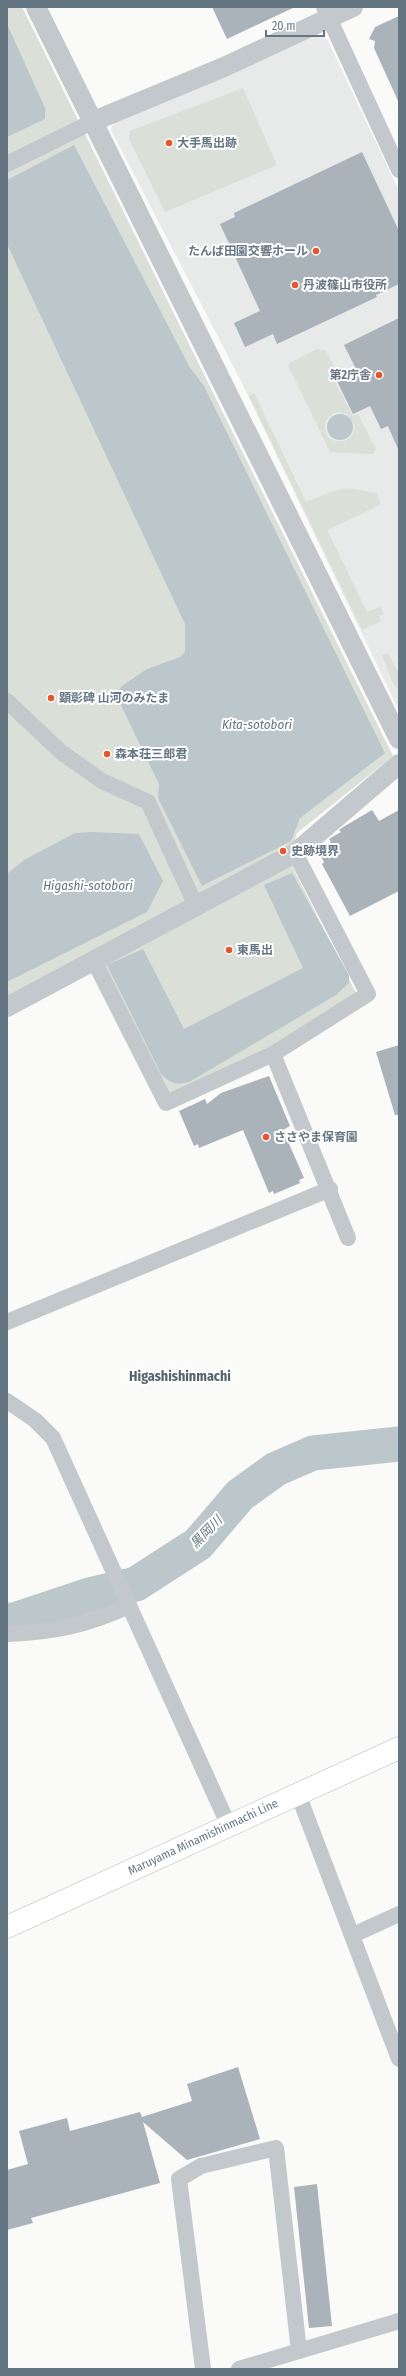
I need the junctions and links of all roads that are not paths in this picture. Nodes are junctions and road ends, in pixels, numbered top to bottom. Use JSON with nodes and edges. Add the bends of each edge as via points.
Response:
{"nodes":[{"id":1,"x":36,"y":7,"type":"edge"},
{"id":2,"x":353,"y":7,"type":"edge"},
{"id":3,"x":327,"y":12,"type":"edge"},
{"id":4,"x":94,"y":121,"type":"junction"},
{"id":5,"x":7,"y":164,"type":"edge"},
{"id":6,"x":399,"y":170,"type":"edge"},
{"id":7,"x":10,"y":708,"type":"edge"},
{"id":8,"x":399,"y":739,"type":"edge"},
{"id":9,"x":399,"y":764,"type":"edge"},
{"id":10,"x":295,"y":853,"type":"junction"},
{"id":11,"x":196,"y":906,"type":"junction"},
{"id":12,"x":94,"y":961,"type":"junction"},
{"id":13,"x":7,"y":1007,"type":"edge"},
{"id":14,"x":273,"y":1054,"type":"junction"},
{"id":15,"x":330,"y":1189,"type":"junction"},
{"id":16,"x":348,"y":1238,"type":"dead end"},
{"id":17,"x":7,"y":1322,"type":"edge"},
{"id":18,"x":7,"y":1401,"type":"edge"},
{"id":19,"x":128,"y":1603,"type":"junction"},
{"id":20,"x":7,"y":1634,"type":"edge"},
{"id":21,"x":399,"y":1748,"type":"edge"},
{"id":22,"x":298,"y":1794,"type":"junction"},
{"id":23,"x":229,"y":1826,"type":"junction"},
{"id":24,"x":399,"y":1914,"type":"edge"},
{"id":25,"x":7,"y":1927,"type":"edge"},
{"id":26,"x":353,"y":1935,"type":"junction"},
{"id":27,"x":399,"y":2059,"type":"edge"},
{"id":28,"x":399,"y":2320,"type":"edge"},
{"id":29,"x":299,"y":2351,"type":"junction"},
{"id":30,"x":203,"y":2369,"type":"edge"},
{"id":31,"x":239,"y":2369,"type":"edge"}],
"edges":[{"from":1,"to":4,"type":"street"},
{"from":2,"to":3,"type":"street"},
{"from":3,"to":4,"type":"street","via":[[224,67]]},
{"from":3,"to":6,"type":"street"},
{"from":4,"to":5,"type":"street"},
{"from":4,"to":8,"type":"street"},
{"from":7,"to":11,"type":"street","via":[[61,752],[102,781],[148,802]]},
{"from":9,"to":10,"type":"street"},
{"from":10,"to":11,"type":"street"},
{"from":10,"to":14,"type":"street","via":[[368,994]]},
{"from":11,"to":12,"type":"street"},
{"from":12,"to":13,"type":"street"},
{"from":12,"to":14,"type":"street","via":[[166,1103]]},
{"from":14,"to":15,"type":"street"},
{"from":15,"to":16,"type":"street"},
{"from":15,"to":17,"type":"street"},
{"from":18,"to":19,"type":"street","via":[[35,1420],[53,1438]]},
{"from":19,"to":20,"type":"street","via":[[105,1617],[65,1630]]},
{"from":19,"to":23,"type":"street"},
{"from":21,"to":22,"type":"main road","name":"Maruyama Minamishinmachi Line"},
{"from":22,"to":23,"type":"main road","name":"Maruyama Minamishinmachi Line"},
{"from":22,"to":26,"type":"street"},
{"from":23,"to":25,"type":"main road","name":"Maruyama Minamishinmachi Line"},
{"from":24,"to":26,"type":"street"},
{"from":26,"to":27,"type":"street"},
{"from":28,"to":29,"type":"street"},
{"from":29,"to":30,"type":"street","via":[[276,2148],[201,2166],[179,2179]]},
{"from":29,"to":31,"type":"street"}]}
